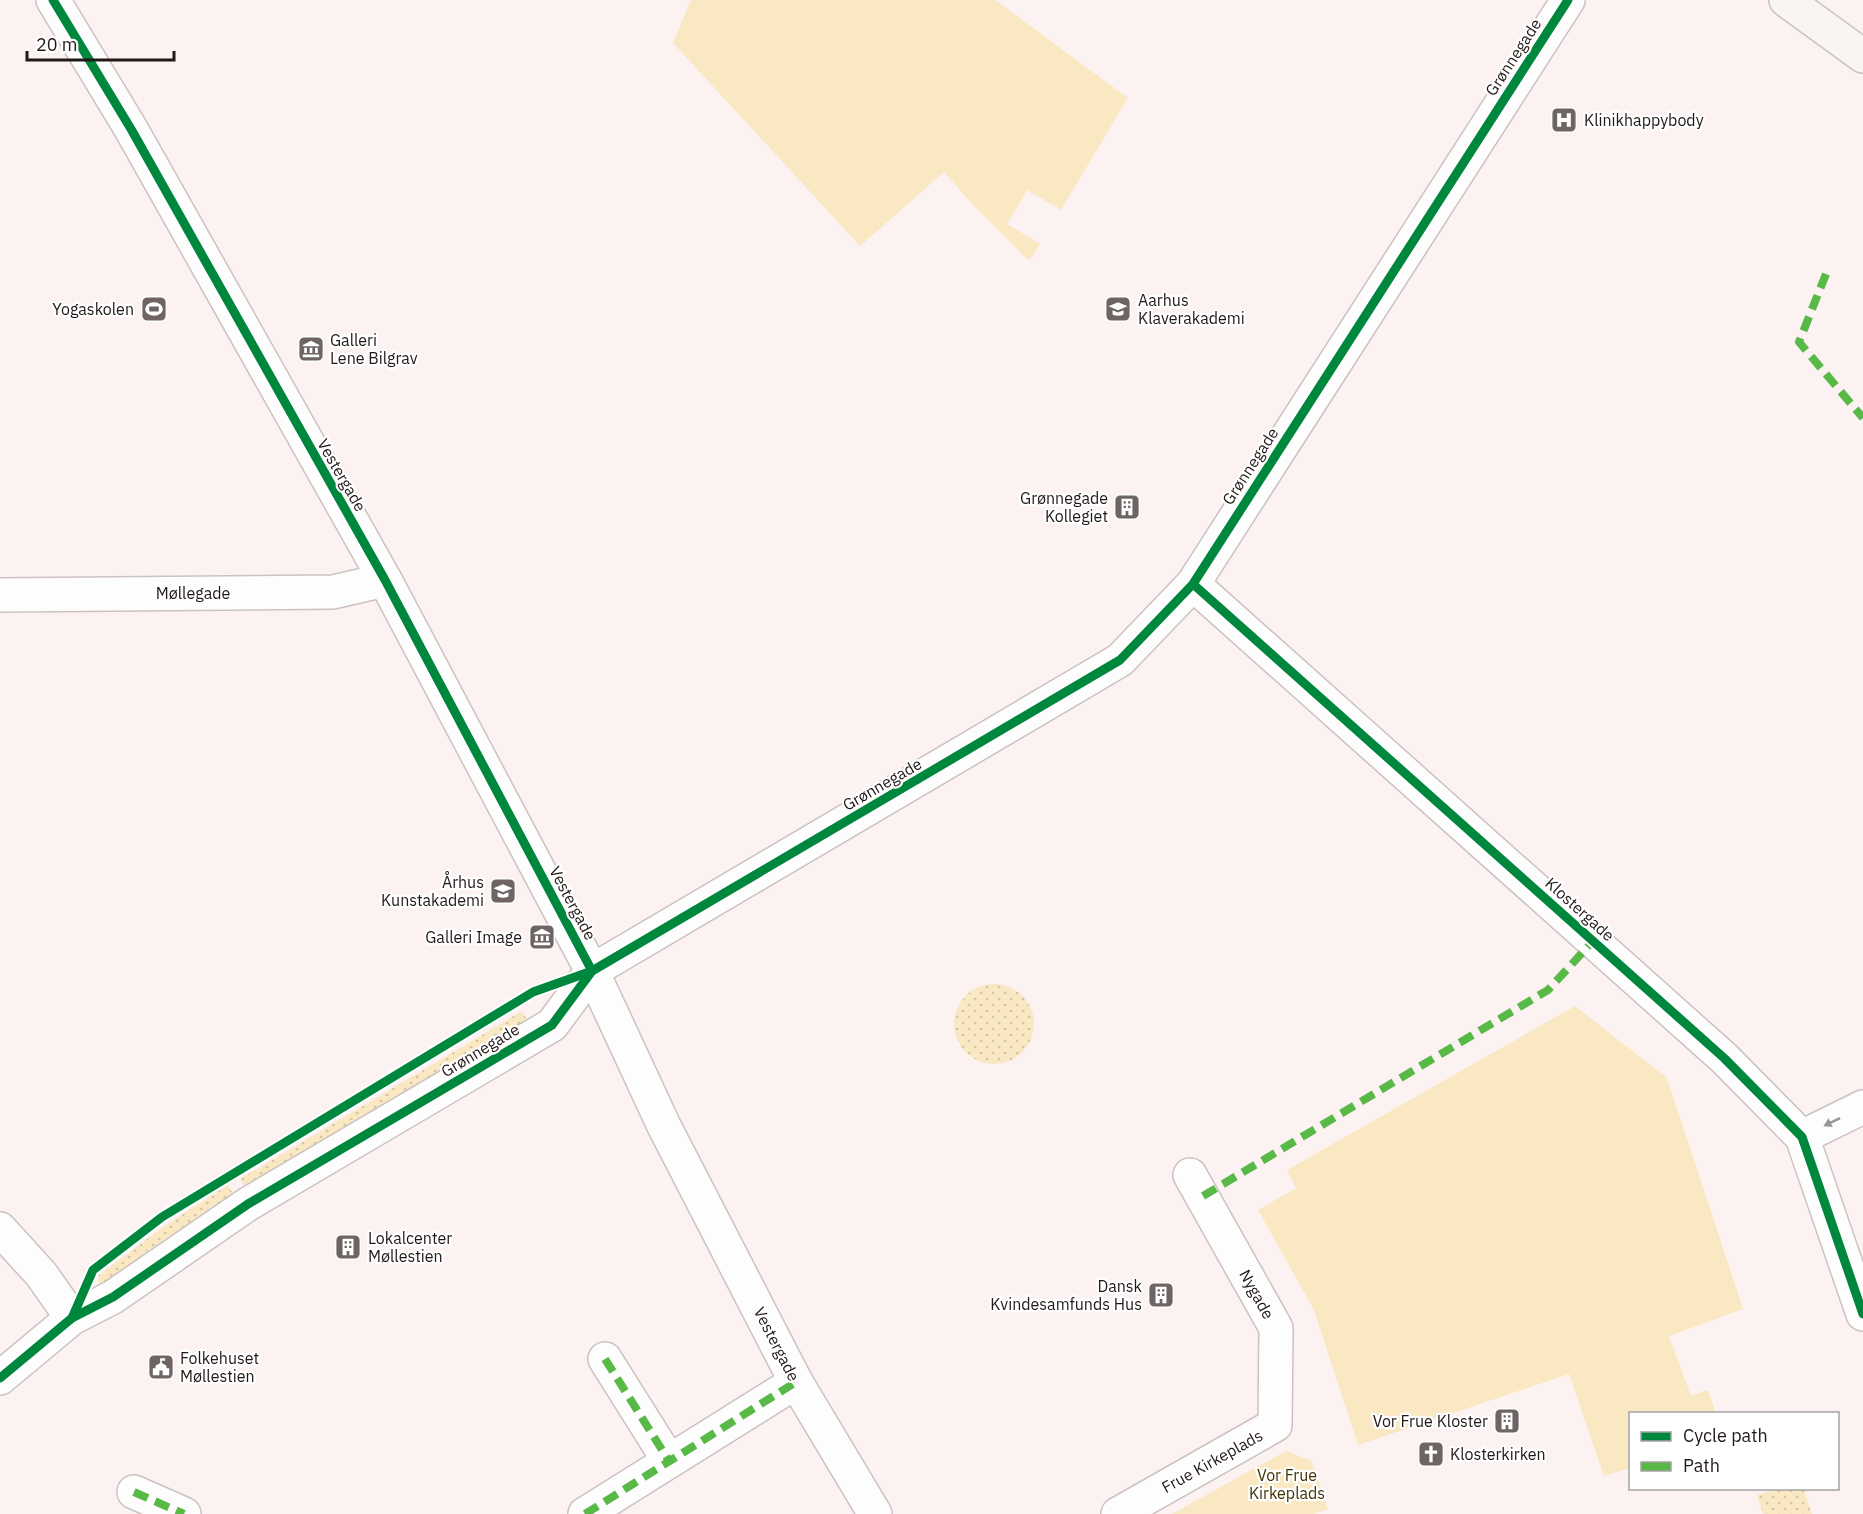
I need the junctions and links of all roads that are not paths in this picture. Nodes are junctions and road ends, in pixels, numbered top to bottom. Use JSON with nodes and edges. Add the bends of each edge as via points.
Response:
{"nodes":[{"id":1,"x":53,"y":0,"type":"edge"},
{"id":2,"x":1568,"y":0,"type":"edge"},
{"id":3,"x":1786,"y":0,"type":"edge"},
{"id":4,"x":1863,"y":56,"type":"edge"},
{"id":5,"x":385,"y":580,"type":"junction"},
{"id":6,"x":1193,"y":584,"type":"junction"},
{"id":7,"x":0,"y":595,"type":"edge"},
{"id":8,"x":592,"y":971,"type":"junction"},
{"id":9,"x":1863,"y":1107,"type":"edge"},
{"id":10,"x":1802,"y":1137,"type":"junction"},
{"id":11,"x":1190,"y":1175,"type":"dead end"},
{"id":12,"x":0,"y":1230,"type":"edge"},
{"id":13,"x":1863,"y":1314,"type":"edge"},
{"id":14,"x":72,"y":1318,"type":"junction"},
{"id":15,"x":605,"y":1359,"type":"dead end"},
{"id":16,"x":0,"y":1378,"type":"edge"},
{"id":17,"x":796,"y":1382,"type":"junction"},
{"id":18,"x":1275,"y":1425,"type":"joint"},
{"id":19,"x":669,"y":1461,"type":"junction"},
{"id":20,"x":134,"y":1492,"type":"dead end"},
{"id":21,"x":184,"y":1514,"type":"edge"},
{"id":22,"x":585,"y":1514,"type":"edge"},
{"id":23,"x":875,"y":1514,"type":"edge"},
{"id":24,"x":1118,"y":1514,"type":"edge"}],
"edges":[{"from":1,"to":5,"type":"street","name":"Vestergade","via":[[131,129]]},
{"from":2,"to":6,"type":"street","name":"Grønnegade"},
{"from":3,"to":4,"type":"street"},
{"from":5,"to":7,"type":"street","name":"Møllegade","via":[[333,592]]},
{"from":5,"to":8,"type":"street","name":"Vestergade"},
{"from":6,"to":8,"type":"street","name":"Grønnegade","via":[[1120,660]]},
{"from":6,"to":10,"type":"street","name":"Klostergade","via":[[1724,1058]]},
{"from":8,"to":14,"type":"street","name":"Grønnegade","via":[[552,1025],[248,1204],[113,1297]]},
{"from":8,"to":17,"type":"street","name":"Vestergade","via":[[664,1126]]},
{"from":9,"to":10,"type":"street","one_way":true},
{"from":10,"to":13,"type":"street","name":"Klostergade"},
{"from":11,"to":18,"type":"street","name":"Nygade","via":[[1276,1328]]},
{"from":12,"to":14,"type":"street","via":[[41,1274]]},
{"from":14,"to":16,"type":"street","name":"Grønnegade"},
{"from":15,"to":19,"type":"street"},
{"from":17,"to":19,"type":"street"},
{"from":17,"to":23,"type":"street","name":"Vestergade"},
{"from":18,"to":24,"type":"street","name":"Frue Kirkeplads"},
{"from":19,"to":22,"type":"street"},
{"from":20,"to":21,"type":"street"}]}
